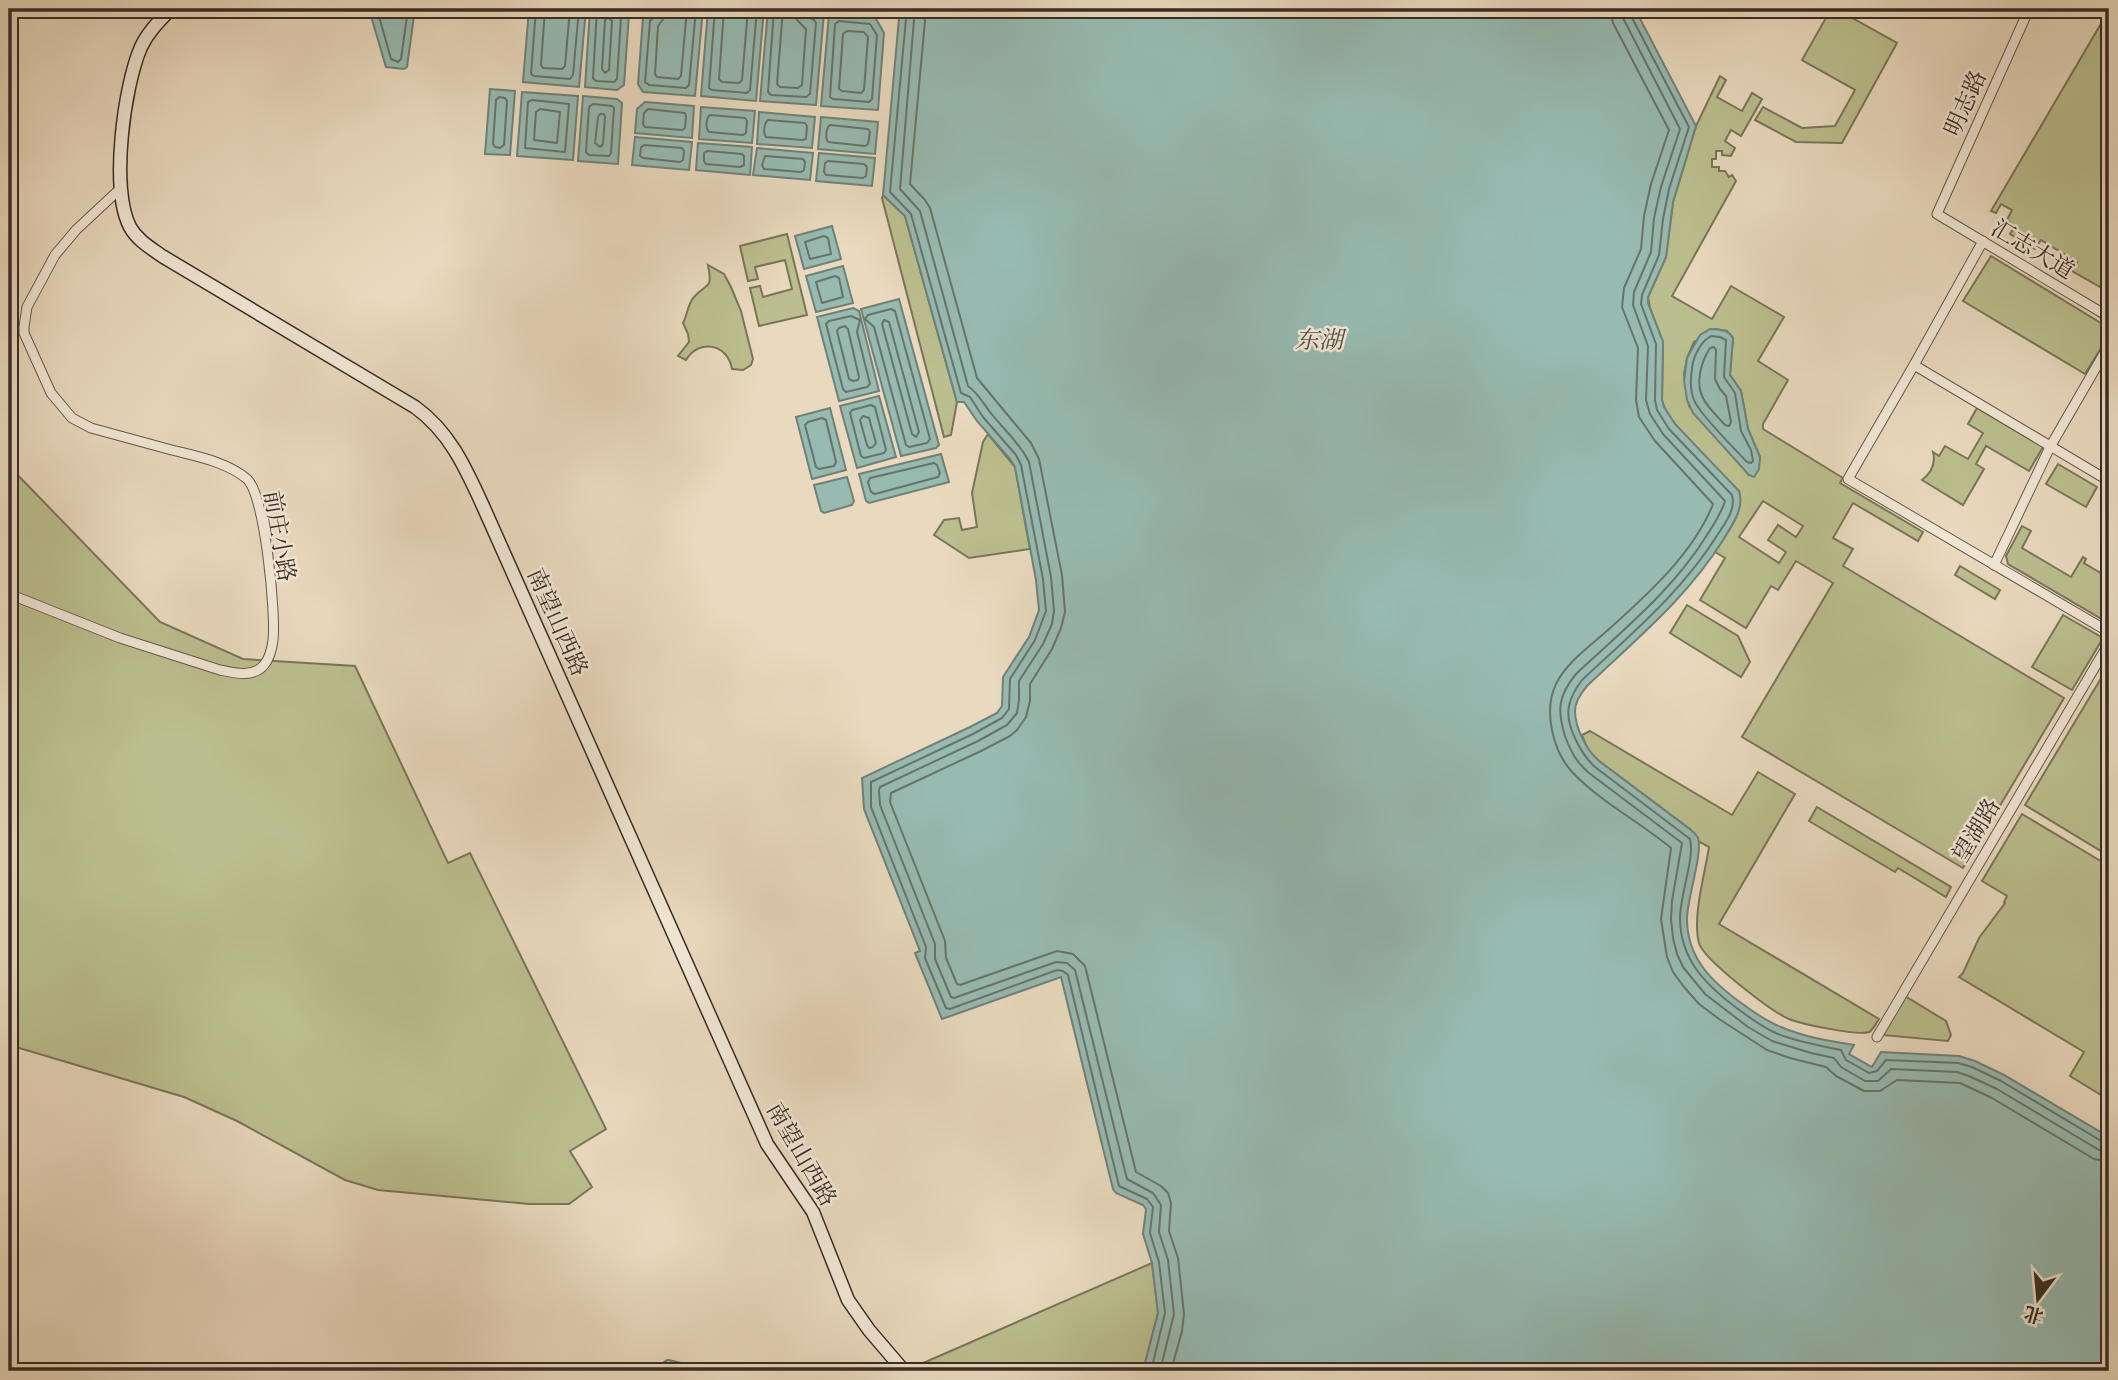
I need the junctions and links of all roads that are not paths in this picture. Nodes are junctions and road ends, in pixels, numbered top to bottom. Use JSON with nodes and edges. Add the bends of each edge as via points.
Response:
{"nodes":[{"id":1,"x":171,"y":9,"type":"edge"},
{"id":2,"x":2029,"y":9,"type":"edge"},
{"id":3,"x":121,"y":188,"type":"junction"},
{"id":4,"x":1937,"y":214,"type":"joint"},
{"id":5,"x":1983,"y":242,"type":"junction"},
{"id":6,"x":2109,"y":317,"type":"edge"},
{"id":7,"x":2109,"y":345,"type":"edge"},
{"id":8,"x":1914,"y":365,"type":"junction"},
{"id":9,"x":2050,"y":447,"type":"junction"},
{"id":10,"x":2109,"y":481,"type":"edge"},
{"id":11,"x":1994,"y":565,"type":"junction"},
{"id":12,"x":9,"y":594,"type":"edge"},
{"id":13,"x":2109,"y":632,"type":"edge"},
{"id":14,"x":2109,"y":643,"type":"edge"},
{"id":15,"x":1877,"y":1037,"type":"dead end"},
{"id":16,"x":904,"y":1371,"type":"edge"}],
"edges":[{"from":1,"to":3,"type":"street","name":"南望山西路","via":[[150,31],[134,69],[120,152]]},
{"from":2,"to":4,"type":"street","name":"明志路"},
{"from":3,"to":12,"type":"street","name":"前庄小路","via":[[55,255],[27,307],[24,333],[51,393],[79,423],[212,461],[251,484],[265,537],[274,621],[271,652],[263,666],[251,673],[233,673],[120,638]]},
{"from":3,"to":16,"type":"street","name":"南望山西路","via":[[129,225],[141,240],[415,407],[450,442],[483,506],[767,1144],[813,1212],[848,1300]]},
{"from":4,"to":5,"type":"street","name":"汇志大道"},
{"from":5,"to":6,"type":"street","name":"汇志大道"},
{"from":5,"to":8,"type":"street"},
{"from":7,"to":9,"type":"street"},
{"from":8,"to":9,"type":"street"},
{"from":8,"to":11,"type":"street","via":[[1848,479]]},
{"from":9,"to":10,"type":"street"},
{"from":9,"to":11,"type":"street"},
{"from":11,"to":13,"type":"street"},
{"from":14,"to":15,"type":"street","name":"望湖路"}]}
